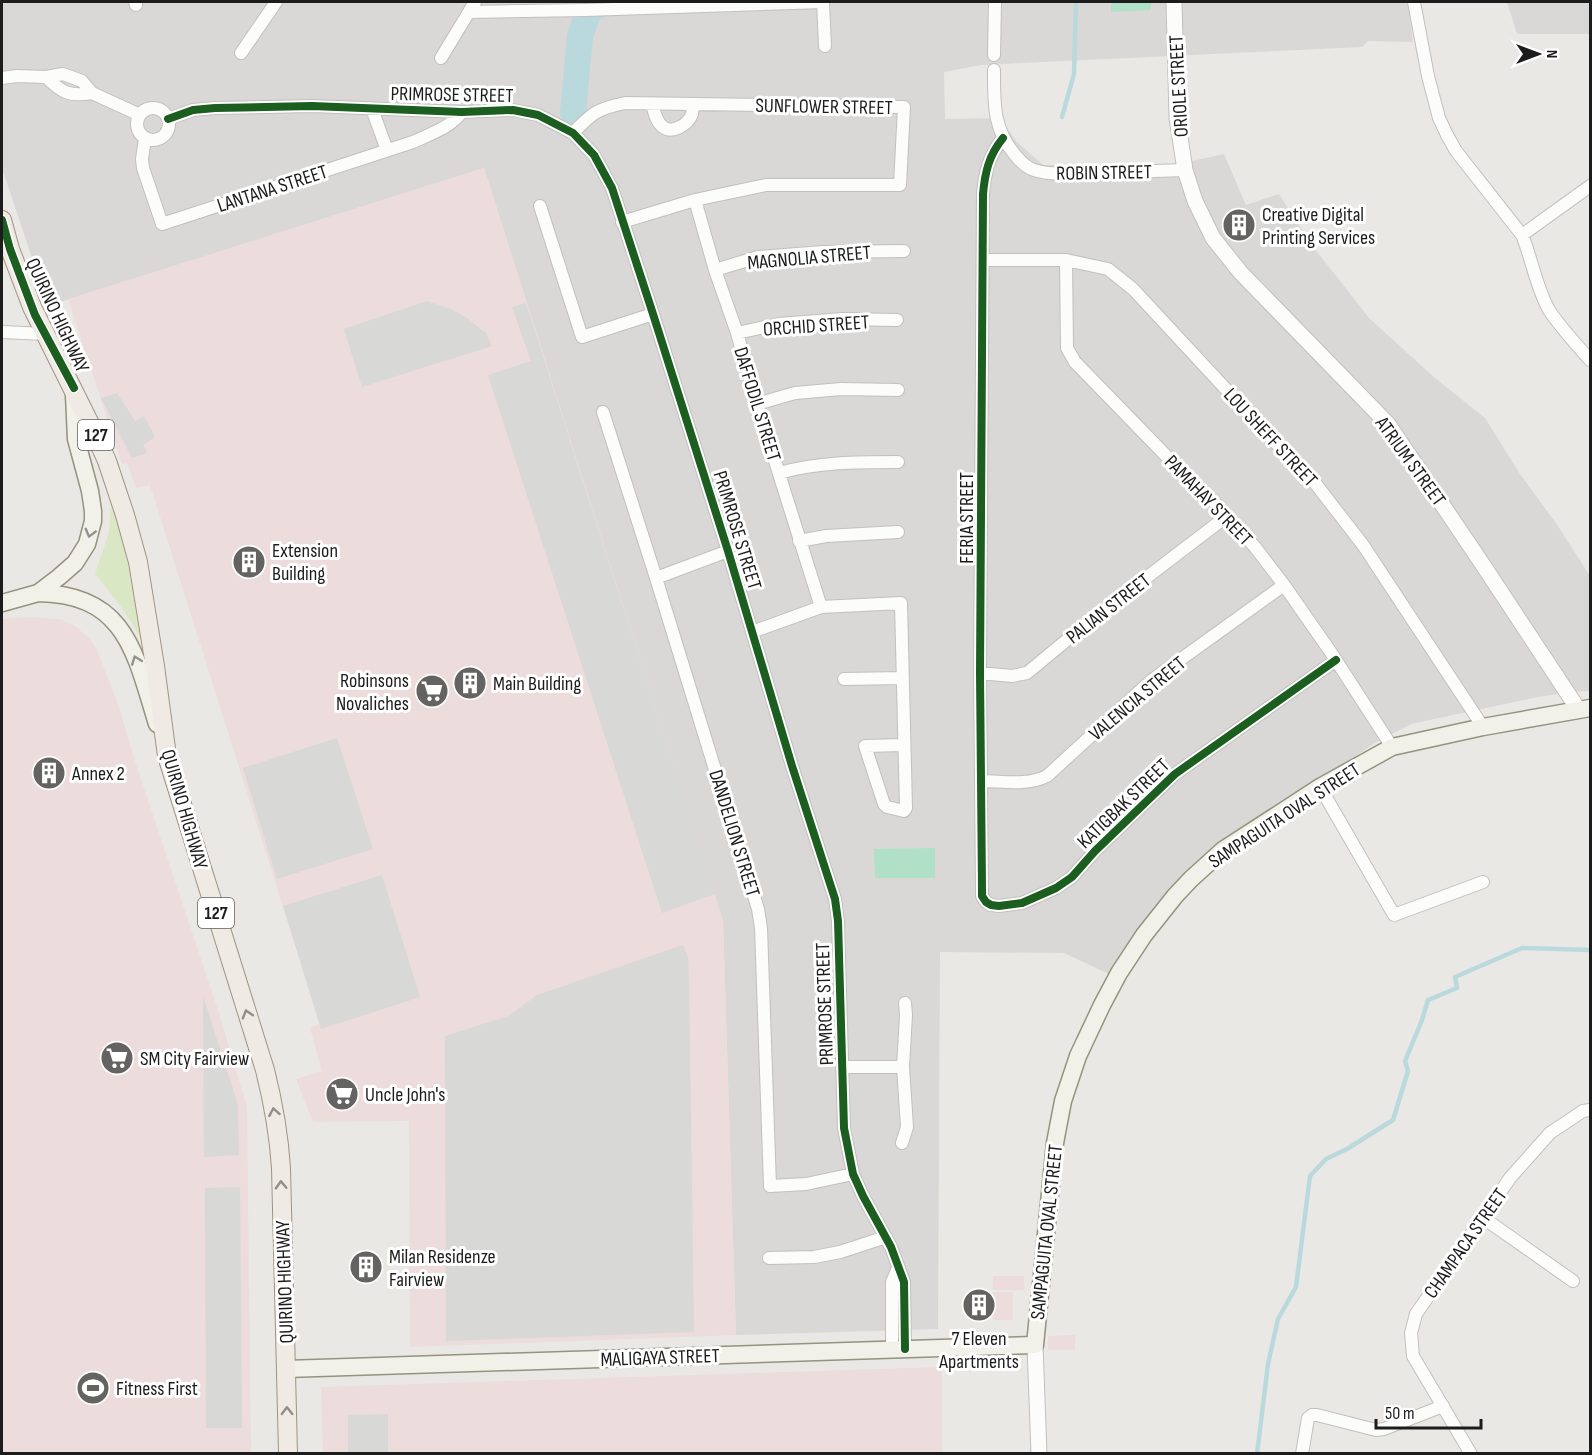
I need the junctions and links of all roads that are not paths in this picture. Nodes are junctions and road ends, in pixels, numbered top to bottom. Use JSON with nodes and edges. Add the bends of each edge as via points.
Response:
{"nodes":[{"id":1,"x":276,"y":2,"type":"edge"},
{"id":2,"x":823,"y":2,"type":"edge"},
{"id":3,"x":995,"y":2,"type":"edge"},
{"id":4,"x":1174,"y":2,"type":"edge"},
{"id":5,"x":1414,"y":2,"type":"edge"},
{"id":6,"x":472,"y":7,"type":"edge"},
{"id":7,"x":825,"y":46,"type":"dead end"},
{"id":8,"x":241,"y":53,"type":"dead end"},
{"id":9,"x":994,"y":55,"type":"dead end"},
{"id":10,"x":441,"y":58,"type":"dead end"},
{"id":11,"x":994,"y":70,"type":"dead end"},
{"id":12,"x":2,"y":78,"type":"edge"},
{"id":13,"x":652,"y":104,"type":"junction"},
{"id":14,"x":692,"y":104,"type":"junction"},
{"id":15,"x":372,"y":109,"type":"junction"},
{"id":16,"x":462,"y":112,"type":"junction"},
{"id":17,"x":140,"y":115,"type":"junction"},
{"id":18,"x":168,"y":119,"type":"junction"},
{"id":19,"x":573,"y":133,"type":"junction"},
{"id":20,"x":145,"y":138,"type":"junction"},
{"id":21,"x":1003,"y":138,"type":"junction"},
{"id":22,"x":387,"y":150,"type":"junction"},
{"id":23,"x":1185,"y":170,"type":"junction"},
{"id":24,"x":1590,"y":186,"type":"edge"},
{"id":25,"x":695,"y":200,"type":"junction"},
{"id":26,"x":540,"y":206,"type":"dead end"},
{"id":27,"x":2,"y":220,"type":"edge"},
{"id":28,"x":622,"y":222,"type":"junction"},
{"id":29,"x":1521,"y":235,"type":"junction"},
{"id":30,"x":904,"y":251,"type":"dead end"},
{"id":31,"x":984,"y":260,"type":"junction"},
{"id":32,"x":1066,"y":260,"type":"junction"},
{"id":33,"x":715,"y":270,"type":"junction"},
{"id":34,"x":653,"y":314,"type":"junction"},
{"id":35,"x":897,"y":320,"type":"dead end"},
{"id":36,"x":2,"y":332,"type":"edge"},
{"id":37,"x":736,"y":333,"type":"junction"},
{"id":38,"x":45,"y":334,"type":"junction"},
{"id":39,"x":1590,"y":360,"type":"edge"},
{"id":40,"x":74,"y":388,"type":"junction"},
{"id":41,"x":898,"y":390,"type":"dead end"},
{"id":42,"x":757,"y":404,"type":"junction"},
{"id":43,"x":603,"y":412,"type":"dead end"},
{"id":44,"x":898,"y":462,"type":"dead end"},
{"id":45,"x":779,"y":473,"type":"junction"},
{"id":46,"x":1227,"y":516,"type":"junction"},
{"id":47,"x":898,"y":532,"type":"dead end"},
{"id":48,"x":799,"y":542,"type":"junction"},
{"id":49,"x":728,"y":550,"type":"junction"},
{"id":50,"x":656,"y":578,"type":"junction"},
{"id":51,"x":1284,"y":585,"type":"junction"},
{"id":52,"x":38,"y":593,"type":"junction"},
{"id":53,"x":2,"y":603,"type":"edge"},
{"id":54,"x":820,"y":608,"type":"junction"},
{"id":55,"x":752,"y":632,"type":"junction"},
{"id":56,"x":1336,"y":660,"type":"junction"},
{"id":57,"x":980,"y":673,"type":"junction"},
{"id":58,"x":902,"y":678,"type":"junction"},
{"id":59,"x":844,"y":679,"type":"dead end"},
{"id":60,"x":1584,"y":709,"type":"edge"},
{"id":61,"x":1483,"y":727,"type":"junction"},
{"id":62,"x":1389,"y":741,"type":"junction"},
{"id":63,"x":903,"y":745,"type":"junction"},
{"id":64,"x":167,"y":756,"type":"junction"},
{"id":65,"x":981,"y":781,"type":"junction"},
{"id":66,"x":1320,"y":787,"type":"junction"},
{"id":67,"x":1483,"y":882,"type":"dead end"},
{"id":68,"x":986,"y":902,"type":"joint"},
{"id":69,"x":904,"y":1002,"type":"dead end"},
{"id":70,"x":842,"y":1067,"type":"junction"},
{"id":71,"x":903,"y":1067,"type":"junction"},
{"id":72,"x":1590,"y":1110,"type":"edge"},
{"id":73,"x":902,"y":1143,"type":"dead end"},
{"id":74,"x":853,"y":1174,"type":"junction"},
{"id":75,"x":1482,"y":1217,"type":"junction"},
{"id":76,"x":886,"y":1237,"type":"junction"},
{"id":77,"x":769,"y":1257,"type":"dead end"},
{"id":78,"x":1573,"y":1281,"type":"dead end"},
{"id":79,"x":1035,"y":1345,"type":"junction"},
{"id":80,"x":898,"y":1349,"type":"junction"},
{"id":81,"x":286,"y":1369,"type":"junction"},
{"id":82,"x":1443,"y":1406,"type":"junction"},
{"id":83,"x":288,"y":1454,"type":"edge"},
{"id":84,"x":1039,"y":1454,"type":"edge"},
{"id":85,"x":1302,"y":1454,"type":"edge"},
{"id":86,"x":1471,"y":1454,"type":"edge"}],
"edges":[{"from":1,"to":8,"type":"street"},
{"from":2,"to":6,"type":"street","via":[[592,10]]},
{"from":2,"to":7,"type":"street"},
{"from":3,"to":9,"type":"street"},
{"from":4,"to":23,"type":"street","name":"ORIOLE STREET","via":[[1177,118]]},
{"from":5,"to":29,"type":"street","via":[[1439,118],[1456,151]]},
{"from":6,"to":10,"type":"street"},
{"from":11,"to":21,"type":"street","via":[[995,112]]},
{"from":12,"to":17,"type":"street","via":[[63,74],[82,81],[92,93]]},
{"from":13,"to":14,"type":"street","name":"SUNFLOWER STREET"},
{"from":13,"to":14,"type":"street","via":[[662,126],[671,130],[688,121]]},
{"from":13,"to":19,"type":"street","name":"SUNFLOWER STREET","via":[[606,107],[590,115]]},
{"from":14,"to":25,"type":"street","name":"SUNFLOWER STREET","via":[[904,107],[900,185],[766,185]]},
{"from":15,"to":16,"type":"street","name":"PRIMROSE STREET"},
{"from":15,"to":18,"type":"street","name":"PRIMROSE STREET","via":[[215,108],[193,110]]},
{"from":15,"to":22,"type":"street"},
{"from":16,"to":19,"type":"street","name":"PRIMROSE STREET","via":[[513,110],[538,116]]},
{"from":16,"to":22,"type":"street","name":"LANTANA STREET","via":[[448,125]]},
{"from":17,"to":18,"type":"street","via":[[151,108],[158,109]]},
{"from":17,"to":20,"type":"street","via":[[137,128]]},
{"from":18,"to":20,"type":"street","via":[[163,136]]},
{"from":19,"to":28,"type":"street","name":"PRIMROSE STREET","via":[[594,155],[612,188]]},
{"from":20,"to":22,"type":"street","name":"LANTANA STREET","via":[[143,168],[162,225]]},
{"from":21,"to":23,"type":"street","name":"ROBIN STREET","via":[[1021,162],[1031,170],[1045,173]]},
{"from":21,"to":31,"type":"street","name":"FERIA STREET","via":[[988,161],[984,177]]},
{"from":23,"to":60,"type":"street","name":"ATRIUM STREET","via":[[1213,238],[1241,273],[1388,424]]},
{"from":24,"to":29,"type":"street"},
{"from":25,"to":28,"type":"street","name":"SUNFLOWER STREET"},
{"from":25,"to":33,"type":"street","name":"DAFFODIL STREET"},
{"from":26,"to":34,"type":"street","via":[[582,337]]},
{"from":27,"to":38,"type":"main road","name":"QUIRINO HIGHWAY","number":"127"},
{"from":28,"to":34,"type":"street","name":"PRIMROSE STREET"},
{"from":29,"to":39,"type":"street","via":[[1550,311]]},
{"from":30,"to":33,"type":"street","name":"MAGNOLIA STREET","via":[[758,257]]},
{"from":31,"to":32,"type":"street","name":"LOU SHEFF STREET"},
{"from":31,"to":57,"type":"street","name":"FERIA STREET"},
{"from":32,"to":46,"type":"street","name":"PAMAHAY STREET","via":[[1067,348],[1075,362]]},
{"from":32,"to":61,"type":"street","name":"LOU SHEFF STREET","via":[[1108,269],[1133,289],[1315,483],[1363,545]]},
{"from":33,"to":37,"type":"street","name":"DAFFODIL STREET"},
{"from":34,"to":49,"type":"street","name":"PRIMROSE STREET"},
{"from":35,"to":37,"type":"street","name":"ORCHID STREET","via":[[779,324]]},
{"from":36,"to":38,"type":"street"},
{"from":37,"to":42,"type":"street","name":"DAFFODIL STREET"},
{"from":38,"to":40,"type":"main road","name":"QUIRINO HIGHWAY","number":"127"},
{"from":40,"to":52,"type":"main road","one_way":true,"via":[[76,439],[92,500],[93,521],[87,544],[75,563]]},
{"from":40,"to":64,"type":"main road","name":"QUIRINO HIGHWAY","number":"127","via":[[107,461],[138,562]]},
{"from":41,"to":42,"type":"street","via":[[795,393]]},
{"from":42,"to":45,"type":"street","name":"DAFFODIL STREET"},
{"from":43,"to":50,"type":"street","name":"DANDELION STREET"},
{"from":44,"to":45,"type":"street","via":[[844,462]]},
{"from":45,"to":48,"type":"street","name":"DAFFODIL STREET"},
{"from":46,"to":51,"type":"street","name":"PAMAHAY STREET"},
{"from":46,"to":57,"type":"street","name":"PALIAN STREET","via":[[1027,673]]},
{"from":47,"to":48,"type":"street","via":[[826,536]]},
{"from":48,"to":54,"type":"street","name":"DAFFODIL STREET"},
{"from":49,"to":50,"type":"street"},
{"from":49,"to":55,"type":"street","name":"PRIMROSE STREET"},
{"from":50,"to":74,"type":"street","name":"DANDELION STREET","via":[[758,909],[770,1186],[806,1184]]},
{"from":51,"to":56,"type":"street","name":"PAMAHAY STREET"},
{"from":51,"to":65,"type":"street","name":"VALENCIA STREET","via":[[1152,680],[1047,776],[1028,782]]},
{"from":52,"to":53,"type":"main road"},
{"from":64,"to":52,"type":"main road","one_way":true,"via":[[138,665],[120,628],[87,602]]},
{"from":54,"to":55,"type":"street"},
{"from":54,"to":58,"type":"street","via":[[901,603]]},
{"from":55,"to":70,"type":"street","name":"PRIMROSE STREET","via":[[835,899]]},
{"from":56,"to":62,"type":"street","name":"PAMAHAY STREET"},
{"from":56,"to":68,"type":"street","name":"KATIGBAK STREET","via":[[1175,774],[1072,877],[1022,903],[999,906]]},
{"from":57,"to":65,"type":"street","name":"FERIA STREET"},
{"from":58,"to":59,"type":"street"},
{"from":58,"to":63,"type":"street"},
{"from":60,"to":61,"type":"main road","name":"SAMPAGUITA OVAL STREET"},
{"from":61,"to":62,"type":"main road","name":"SAMPAGUITA OVAL STREET"},
{"from":62,"to":66,"type":"main road","name":"SAMPAGUITA OVAL STREET"},
{"from":63,"to":63,"type":"street","via":[[865,746],[884,804],[904,811]]},
{"from":81,"to":64,"type":"main road","name":"QUIRINO HIGHWAY","number":"127","one_way":true,"via":[[281,1168],[271,1095]]},
{"from":65,"to":68,"type":"street","name":"FERIA STREET","via":[[982,896]]},
{"from":66,"to":67,"type":"street","via":[[1394,915]]},
{"from":66,"to":79,"type":"main road","name":"SAMPAGUITA OVAL STREET","via":[[1223,850],[1191,879],[1144,935],[1102,1005],[1078,1056],[1063,1101],[1055,1143]]},
{"from":69,"to":71,"type":"street"},
{"from":70,"to":71,"type":"street"},
{"from":70,"to":74,"type":"street","name":"PRIMROSE STREET","via":[[844,1128]]},
{"from":71,"to":73,"type":"street","via":[[907,1127]]},
{"from":72,"to":75,"type":"street","name":"CHAMPACA STREET","via":[[1582,1111],[1550,1133]]},
{"from":74,"to":76,"type":"street","name":"PRIMROSE STREET"},
{"from":75,"to":78,"type":"street"},
{"from":75,"to":82,"type":"street","name":"CHAMPACA STREET","via":[[1416,1314],[1411,1333],[1413,1356]]},
{"from":76,"to":77,"type":"street","via":[[840,1252]]},
{"from":76,"to":80,"type":"street","name":"PRIMROSE STREET","via":[[898,1268],[892,1282]]},
{"from":79,"to":80,"type":"main road","name":"MALIGAYA STREET"},
{"from":79,"to":84,"type":"street","name":"SAMPAGUITA OVAL STREET"},
{"from":80,"to":81,"type":"main road","name":"MALIGAYA STREET"},
{"from":83,"to":81,"type":"main road","name":"QUIRINO HIGHWAY","number":"127","one_way":true},
{"from":82,"to":85,"type":"street","via":[[1376,1430],[1312,1415],[1308,1418]]},
{"from":82,"to":86,"type":"street","name":"CHAMPACA STREET"}]}
